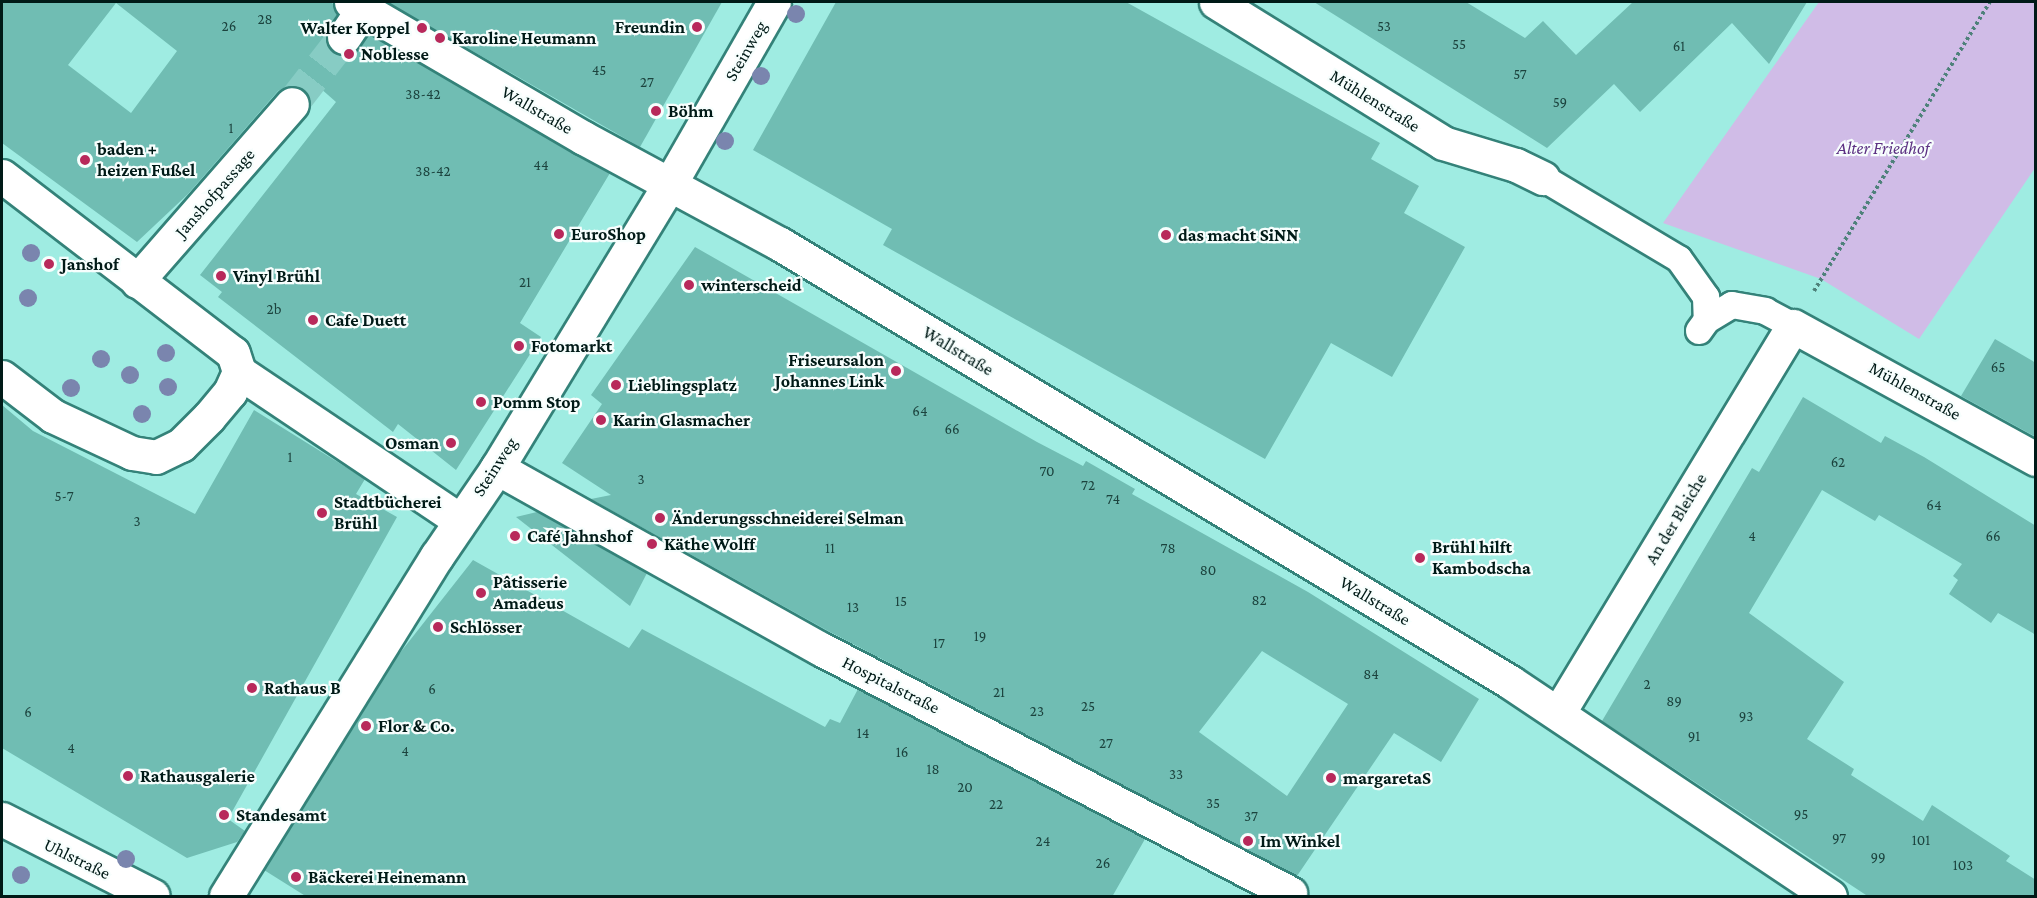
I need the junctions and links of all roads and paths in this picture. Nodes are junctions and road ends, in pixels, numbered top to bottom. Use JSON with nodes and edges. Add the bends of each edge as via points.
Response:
{"nodes":[{"id":1,"x":774,"y":2,"type":"edge"},
{"id":2,"x":1216,"y":2,"type":"edge"},
{"id":3,"x":1990,"y":2,"type":"edge"},
{"id":4,"x":357,"y":6,"type":"edge"},
{"id":5,"x":344,"y":37,"type":"tunnel mouth"},
{"id":6,"x":292,"y":104,"type":"tunnel mouth"},
{"id":7,"x":2,"y":176,"type":"edge"},
{"id":8,"x":1543,"y":178,"type":"joint"},
{"id":9,"x":671,"y":182,"type":"junction"},
{"id":10,"x":138,"y":281,"type":"junction"},
{"id":11,"x":1793,"y":326,"type":"junction"},
{"id":12,"x":239,"y":372,"type":"junction"},
{"id":13,"x":2,"y":377,"type":"edge"},
{"id":14,"x":2036,"y":459,"type":"edge"},
{"id":15,"x":497,"y":468,"type":"junction"},
{"id":16,"x":459,"y":520,"type":"junction"},
{"id":17,"x":1561,"y":725,"type":"junction"},
{"id":18,"x":2,"y":819,"type":"edge"},
{"id":19,"x":1290,"y":893,"type":"dead end"},
{"id":20,"x":153,"y":897,"type":"edge"},
{"id":21,"x":226,"y":897,"type":"edge"},
{"id":22,"x":1830,"y":897,"type":"edge"}],
"edges":[{"from":1,"to":9,"type":"street","name":"Steinweg"},
{"from":2,"to":8,"type":"street","name":"Mühlenstraße","via":[[1443,143],[1516,165]]},
{"from":3,"to":11,"type":"path"},
{"from":4,"to":5,"type":"street"},
{"from":4,"to":9,"type":"street","name":"Wallstraße","via":[[584,138]]},
{"from":6,"to":10,"type":"street","name":"Janshofpassage"},
{"from":7,"to":10,"type":"street"},
{"from":8,"to":11,"type":"lane","via":[[1679,259],[1706,297],[1702,326],[1732,306],[1748,306]]},
{"from":9,"to":15,"type":"street","name":"Steinweg"},
{"from":9,"to":17,"type":"street","name":"Wallstraße","via":[[780,244]]},
{"from":10,"to":12,"type":"street","via":[[233,353]]},
{"from":11,"to":14,"type":"street","name":"Mühlenstraße"},
{"from":11,"to":17,"type":"street","name":"An der Bleiche"},
{"from":12,"to":13,"type":"street","via":[[230,392],[209,417],[181,445],[156,457],[132,453],[52,416]]},
{"from":12,"to":16,"type":"street"},
{"from":15,"to":16,"type":"street","name":"Steinweg"},
{"from":15,"to":19,"type":"street","name":"Hospitalstraße","via":[[821,649]]},
{"from":16,"to":21,"type":"street","name":"Steinweg"},
{"from":17,"to":22,"type":"street","name":"Wallstraße"},
{"from":18,"to":20,"type":"street","name":"Uhlstraße"}]}
